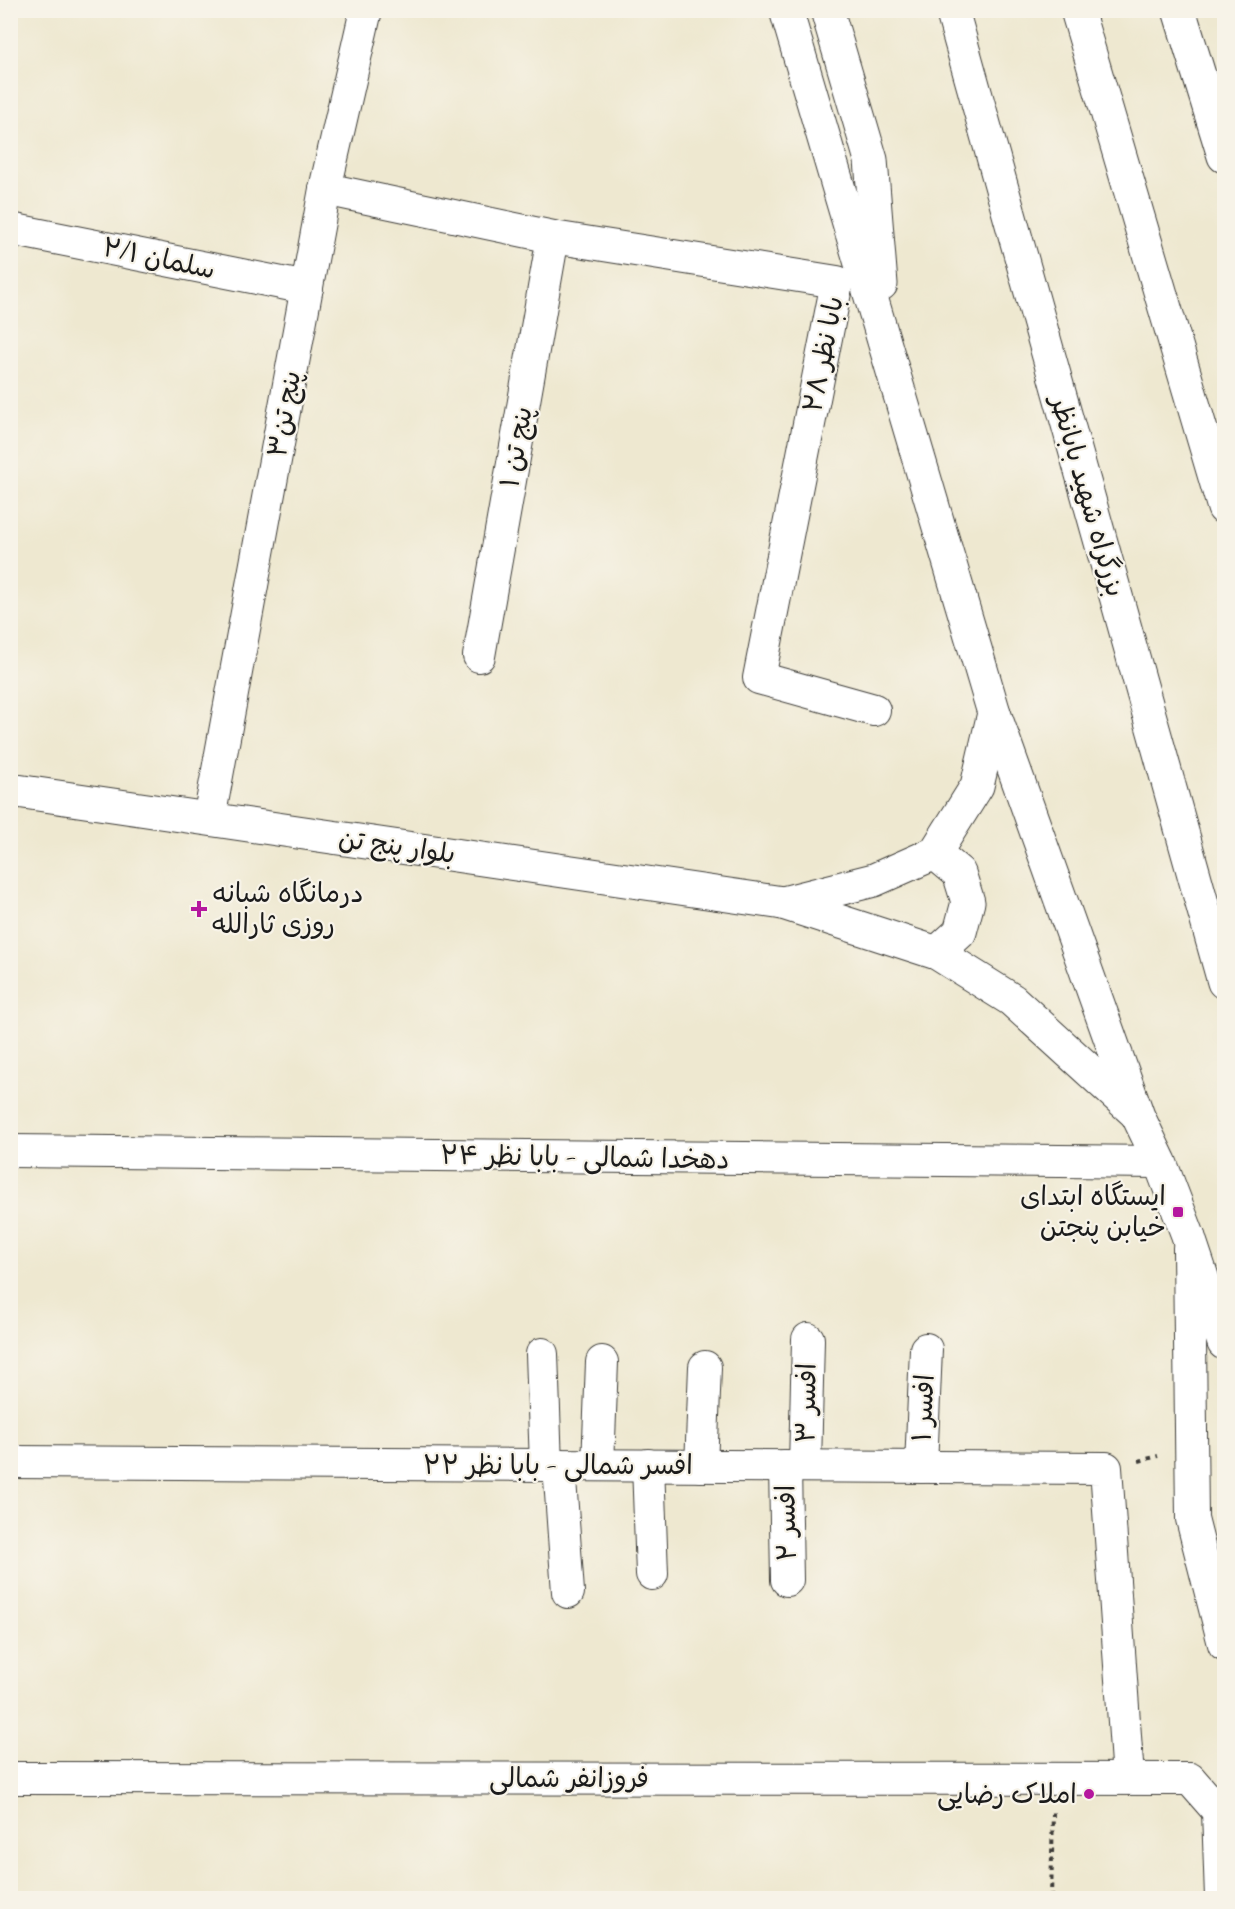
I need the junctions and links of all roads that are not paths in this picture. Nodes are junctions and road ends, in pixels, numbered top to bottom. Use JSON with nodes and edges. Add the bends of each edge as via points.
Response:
{"nodes":[{"id":1,"x":366,"y":10,"type":"edge"},
{"id":2,"x":786,"y":10,"type":"edge"},
{"id":3,"x":827,"y":10,"type":"edge"},
{"id":4,"x":952,"y":10,"type":"edge"},
{"id":5,"x":1077,"y":10,"type":"edge"},
{"id":6,"x":1179,"y":10,"type":"edge"},
{"id":7,"x":1224,"y":156,"type":"edge"},
{"id":8,"x":325,"y":189,"type":"junction"},
{"id":9,"x":10,"y":229,"type":"edge"},
{"id":10,"x":553,"y":237,"type":"junction"},
{"id":11,"x":307,"y":288,"type":"junction"},
{"id":12,"x":886,"y":350,"type":"junction"},
{"id":13,"x":1224,"y":508,"type":"edge"},
{"id":14,"x":479,"y":656,"type":"dead end"},
{"id":15,"x":874,"y":710,"type":"dead end"},
{"id":16,"x":994,"y":713,"type":"junction"},
{"id":17,"x":10,"y":790,"type":"edge"},
{"id":18,"x":209,"y":819,"type":"junction"},
{"id":19,"x":935,"y":852,"type":"junction"},
{"id":20,"x":783,"y":903,"type":"junction"},
{"id":21,"x":937,"y":953,"type":"junction"},
{"id":22,"x":1224,"y":982,"type":"edge"},
{"id":23,"x":1138,"y":1116,"type":"junction"},
{"id":24,"x":10,"y":1151,"type":"edge"},
{"id":25,"x":1160,"y":1162,"type":"junction"},
{"id":26,"x":1189,"y":1238,"type":"junction"},
{"id":27,"x":808,"y":1339,"type":"dead end"},
{"id":28,"x":1224,"y":1343,"type":"edge"},
{"id":29,"x":926,"y":1349,"type":"dead end"},
{"id":30,"x":542,"y":1354,"type":"dead end"},
{"id":31,"x":602,"y":1362,"type":"dead end"},
{"id":32,"x":705,"y":1367,"type":"dead end"},
{"id":33,"x":10,"y":1462,"type":"edge"},
{"id":34,"x":553,"y":1465,"type":"junction"},
{"id":35,"x":598,"y":1465,"type":"junction"},
{"id":36,"x":648,"y":1466,"type":"junction"},
{"id":37,"x":701,"y":1466,"type":"junction"},
{"id":38,"x":795,"y":1466,"type":"junction"},
{"id":39,"x":921,"y":1467,"type":"junction"},
{"id":40,"x":652,"y":1574,"type":"dead end"},
{"id":41,"x":787,"y":1580,"type":"dead end"},
{"id":42,"x":567,"y":1592,"type":"dead end"},
{"id":43,"x":1224,"y":1644,"type":"edge"},
{"id":44,"x":10,"y":1778,"type":"edge"},
{"id":45,"x":1128,"y":1778,"type":"junction"},
{"id":46,"x":1221,"y":1899,"type":"edge"}],
"edges":[{"from":1,"to":8,"type":"street","name":"پنج تن۳"},
{"from":2,"to":12,"type":"main road"},
{"from":3,"to":12,"type":"main road","via":[[871,160]]},
{"from":4,"to":22,"type":"main road","name":"بزرگراه شهید بابانظر"},
{"from":5,"to":13,"type":"main road"},
{"from":6,"to":7,"type":"main road"},
{"from":8,"to":10,"type":"street","name":"بابا نظر ۲۸"},
{"from":8,"to":11,"type":"street","name":"پنج تن۳"},
{"from":9,"to":11,"type":"street","name":"سلمان ۲/۱"},
{"from":10,"to":14,"type":"street","name":"پنج تن ۱"},
{"from":10,"to":15,"type":"street","name":"بابا نظر ۲۸","via":[[837,282],[759,678]]},
{"from":11,"to":18,"type":"street","name":"پنج تن۳"},
{"from":12,"to":16,"type":"main road"},
{"from":16,"to":19,"type":"main road","via":[[977,786]]},
{"from":16,"to":23,"type":"main road"},
{"from":17,"to":18,"type":"main road","name":"بلوار پنج تن"},
{"from":18,"to":20,"type":"main road","name":"بلوار پنج تن"},
{"from":19,"to":20,"type":"main road","via":[[874,880]]},
{"from":19,"to":21,"type":"main road","via":[[959,873],[968,902],[960,932]]},
{"from":20,"to":21,"type":"main road"},
{"from":21,"to":23,"type":"main road","via":[[1012,1000]]},
{"from":23,"to":25,"type":"main road"},
{"from":24,"to":25,"type":"street","name":"دهخدا شمالی - بابا نظر ۲۴"},
{"from":25,"to":26,"type":"main road"},
{"from":26,"to":28,"type":"main road"},
{"from":26,"to":43,"type":"street","via":[[1192,1519]]},
{"from":27,"to":38,"type":"street","name":"افسر ۳"},
{"from":29,"to":39,"type":"street","name":"افسر ۱"},
{"from":30,"to":34,"type":"street"},
{"from":31,"to":35,"type":"street"},
{"from":32,"to":37,"type":"street"},
{"from":33,"to":34,"type":"street","name":"افسر شمالی - بابا نظر ۲۲"},
{"from":34,"to":35,"type":"street","name":"افسر شمالی - بابا نظر ۲۲"},
{"from":34,"to":42,"type":"street"},
{"from":35,"to":36,"type":"street","name":"افسر شمالی - بابا نظر ۲۲"},
{"from":36,"to":37,"type":"street","name":"افسر شمالی - بابا نظر ۲۲"},
{"from":36,"to":40,"type":"street"},
{"from":37,"to":38,"type":"street","name":"افسر شمالی - بابا نظر ۲۲"},
{"from":38,"to":39,"type":"street","name":"افسر شمالی - بابا نظر ۲۲"},
{"from":38,"to":41,"type":"street","name":"افسر ۲"},
{"from":39,"to":45,"type":"street","name":"افسر شمالی - بابا نظر ۲۲","via":[[1106,1468]]},
{"from":44,"to":45,"type":"street","name":"فروزانفر شمالی"},
{"from":45,"to":46,"type":"street","name":"فروزانفر شمالی","via":[[1190,1779],[1218,1811]]}]}
